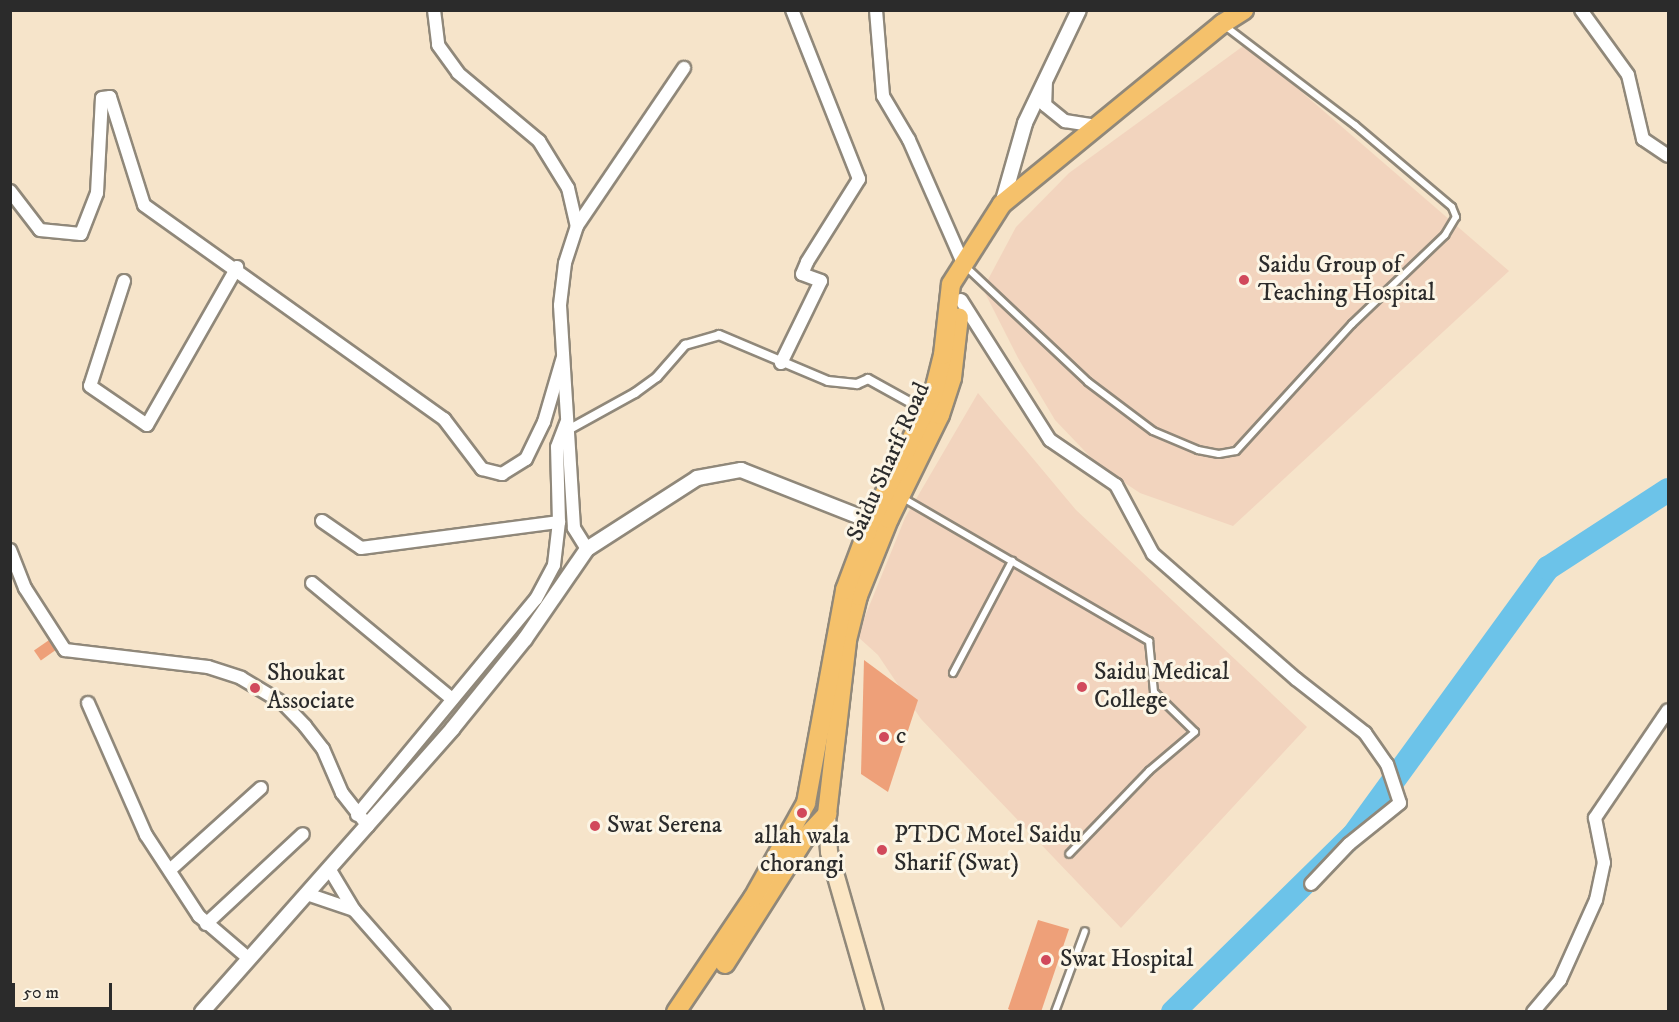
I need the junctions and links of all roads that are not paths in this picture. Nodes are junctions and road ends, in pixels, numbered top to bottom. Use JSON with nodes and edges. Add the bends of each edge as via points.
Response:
{"nodes":[{"id":1,"x":434,"y":10,"type":"edge"},
{"id":2,"x":792,"y":10,"type":"edge"},
{"id":3,"x":876,"y":10,"type":"edge"},
{"id":4,"x":1079,"y":10,"type":"edge"},
{"id":5,"x":1244,"y":10,"type":"edge"},
{"id":6,"x":1581,"y":10,"type":"edge"},
{"id":7,"x":1222,"y":24,"type":"junction"},
{"id":8,"x":684,"y":68,"type":"dead end"},
{"id":9,"x":1046,"y":78,"type":"junction"},
{"id":10,"x":1096,"y":126,"type":"junction"},
{"id":11,"x":1668,"y":156,"type":"edge"},
{"id":12,"x":10,"y":190,"type":"edge"},
{"id":13,"x":1002,"y":204,"type":"junction"},
{"id":14,"x":577,"y":226,"type":"junction"},
{"id":15,"x":964,"y":265,"type":"junction"},
{"id":16,"x":237,"y":267,"type":"junction"},
{"id":17,"x":124,"y":281,"type":"dead end"},
{"id":18,"x":961,"y":300,"type":"junction"},
{"id":19,"x":562,"y":357,"type":"junction"},
{"id":20,"x":781,"y":363,"type":"junction"},
{"id":21,"x":927,"y":411,"type":"junction"},
{"id":22,"x":567,"y":426,"type":"junction"},
{"id":23,"x":900,"y":496,"type":"junction"},
{"id":24,"x":322,"y":521,"type":"dead end"},
{"id":25,"x":559,"y":522,"type":"junction"},
{"id":26,"x":878,"y":524,"type":"junction"},
{"id":27,"x":587,"y":549,"type":"junction"},
{"id":28,"x":10,"y":550,"type":"edge"},
{"id":29,"x":1012,"y":561,"type":"junction"},
{"id":30,"x":312,"y":583,"type":"dead end"},
{"id":31,"x":838,"y":656,"type":"junction"},
{"id":32,"x":953,"y":673,"type":"dead end"},
{"id":33,"x":452,"y":699,"type":"junction"},
{"id":34,"x":88,"y":703,"type":"dead end"},
{"id":35,"x":1668,"y":710,"type":"edge"},
{"id":36,"x":261,"y":788,"type":"dead end"},
{"id":37,"x":806,"y":803,"type":"junction"},
{"id":38,"x":827,"y":814,"type":"junction"},
{"id":39,"x":357,"y":815,"type":"junction"},
{"id":40,"x":368,"y":826,"type":"junction"},
{"id":41,"x":303,"y":834,"type":"dead end"},
{"id":42,"x":805,"y":838,"type":"junction"},
{"id":43,"x":1069,"y":854,"type":"dead end"},
{"id":44,"x":171,"y":869,"type":"junction"},
{"id":45,"x":330,"y":870,"type":"junction"},
{"id":46,"x":1311,"y":884,"type":"dead end"},
{"id":47,"x":307,"y":894,"type":"junction"},
{"id":48,"x":354,"y":910,"type":"junction"},
{"id":49,"x":206,"y":924,"type":"junction"},
{"id":50,"x":1085,"y":931,"type":"dead end"},
{"id":51,"x":248,"y":958,"type":"junction"},
{"id":52,"x":202,"y":1011,"type":"edge"},
{"id":53,"x":444,"y":1011,"type":"edge"},
{"id":54,"x":676,"y":1011,"type":"edge"},
{"id":55,"x":689,"y":1011,"type":"edge"},
{"id":56,"x":875,"y":1011,"type":"edge"},
{"id":57,"x":1055,"y":1011,"type":"edge"},
{"id":58,"x":1533,"y":1011,"type":"edge"}],
"edges":[{"from":1,"to":14,"type":"street","via":[[438,45],[458,73],[539,141],[568,188]]},
{"from":2,"to":20,"type":"street","via":[[859,179],[807,262],[802,274],[821,281]]},
{"from":3,"to":15,"type":"street","via":[[883,96],[909,140]]},
{"from":4,"to":9,"type":"street"},
{"from":5,"to":7,"type":"main road","name":"Saidu Sharif Road"},
{"from":6,"to":11,"type":"street","via":[[1628,75],[1643,139]]},
{"from":7,"to":10,"type":"main road","name":"Saidu Sharif Road"},
{"from":7,"to":15,"type":"lane","via":[[1355,125],[1452,207],[1456,217],[1445,235],[1352,324],[1236,451],[1219,454],[1198,450],[1153,431],[1088,382]]},
{"from":8,"to":14,"type":"street"},
{"from":9,"to":10,"type":"street","via":[[1045,105],[1065,121]]},
{"from":9,"to":13,"type":"street","via":[[1025,123]]},
{"from":10,"to":13,"type":"main road","name":"Saidu Sharif Road"},
{"from":12,"to":16,"type":"street","via":[[40,230],[81,234],[97,193],[102,98],[110,97],[144,205]]},
{"from":13,"to":15,"type":"main road","name":"Saidu Sharif Road"},
{"from":14,"to":19,"type":"street","via":[[565,262],[560,305]]},
{"from":15,"to":18,"type":"main road","name":"Saidu Sharif Road"},
{"from":15,"to":21,"type":"main road","via":[[951,284],[943,355]]},
{"from":16,"to":17,"type":"street","via":[[147,424],[90,386]]},
{"from":16,"to":19,"type":"street","via":[[444,419],[482,470],[502,474],[526,459],[544,422]]},
{"from":18,"to":23,"type":"main road","name":"Saidu Sharif Road","via":[[957,351],[943,407]]},
{"from":18,"to":46,"type":"street","via":[[1050,440],[1116,485],[1153,554],[1296,679],[1365,733],[1387,764],[1400,803],[1349,844]]},
{"from":19,"to":22,"type":"street"},
{"from":20,"to":21,"type":"street","via":[[828,381],[857,384],[868,379]]},
{"from":20,"to":22,"type":"street","via":[[719,335],[685,345],[657,377],[635,393]]},
{"from":21,"to":26,"type":"main road"},
{"from":22,"to":25,"type":"street","via":[[557,447]]},
{"from":22,"to":27,"type":"street","via":[[574,528]]},
{"from":23,"to":26,"type":"main road","name":"Saidu Sharif Road"},
{"from":23,"to":29,"type":"lane"},
{"from":24,"to":25,"type":"street","via":[[361,548]]},
{"from":25,"to":33,"type":"street","via":[[554,565],[536,599]]},
{"from":26,"to":27,"type":"street","via":[[741,470],[697,478]]},
{"from":26,"to":31,"type":"main road","via":[[845,590]]},
{"from":27,"to":40,"type":"street","via":[[525,639]]},
{"from":28,"to":39,"type":"street","via":[[25,588],[65,650],[208,667],[241,678],[283,704],[305,726],[323,749],[332,774]]},
{"from":29,"to":32,"type":"lane"},
{"from":29,"to":43,"type":"lane","via":[[1149,641],[1154,692],[1195,732],[1149,771]]},
{"from":30,"to":33,"type":"street"},
{"from":31,"to":37,"type":"main road"},
{"from":31,"to":38,"type":"main road"},
{"from":33,"to":39,"type":"street"},
{"from":34,"to":44,"type":"street","via":[[146,835]]},
{"from":35,"to":58,"type":"street","via":[[1595,818],[1604,863],[1596,900],[1560,980]]},
{"from":36,"to":44,"type":"street"},
{"from":37,"to":42,"type":"main road"},
{"from":37,"to":54,"type":"main road","via":[[753,898]]},
{"from":38,"to":42,"type":"main road"},
{"from":38,"to":56,"type":"main road","via":[[829,852]]},
{"from":39,"to":40,"type":"street"},
{"from":40,"to":45,"type":"street"},
{"from":41,"to":49,"type":"street"},
{"from":42,"to":55,"type":"main road","via":[[764,907]]},
{"from":44,"to":49,"type":"street"},
{"from":45,"to":47,"type":"street"},
{"from":45,"to":48,"type":"street"},
{"from":47,"to":48,"type":"street"},
{"from":47,"to":51,"type":"street"},
{"from":48,"to":53,"type":"street"},
{"from":49,"to":51,"type":"street"},
{"from":50,"to":57,"type":"lane"},
{"from":51,"to":52,"type":"street"}]}
